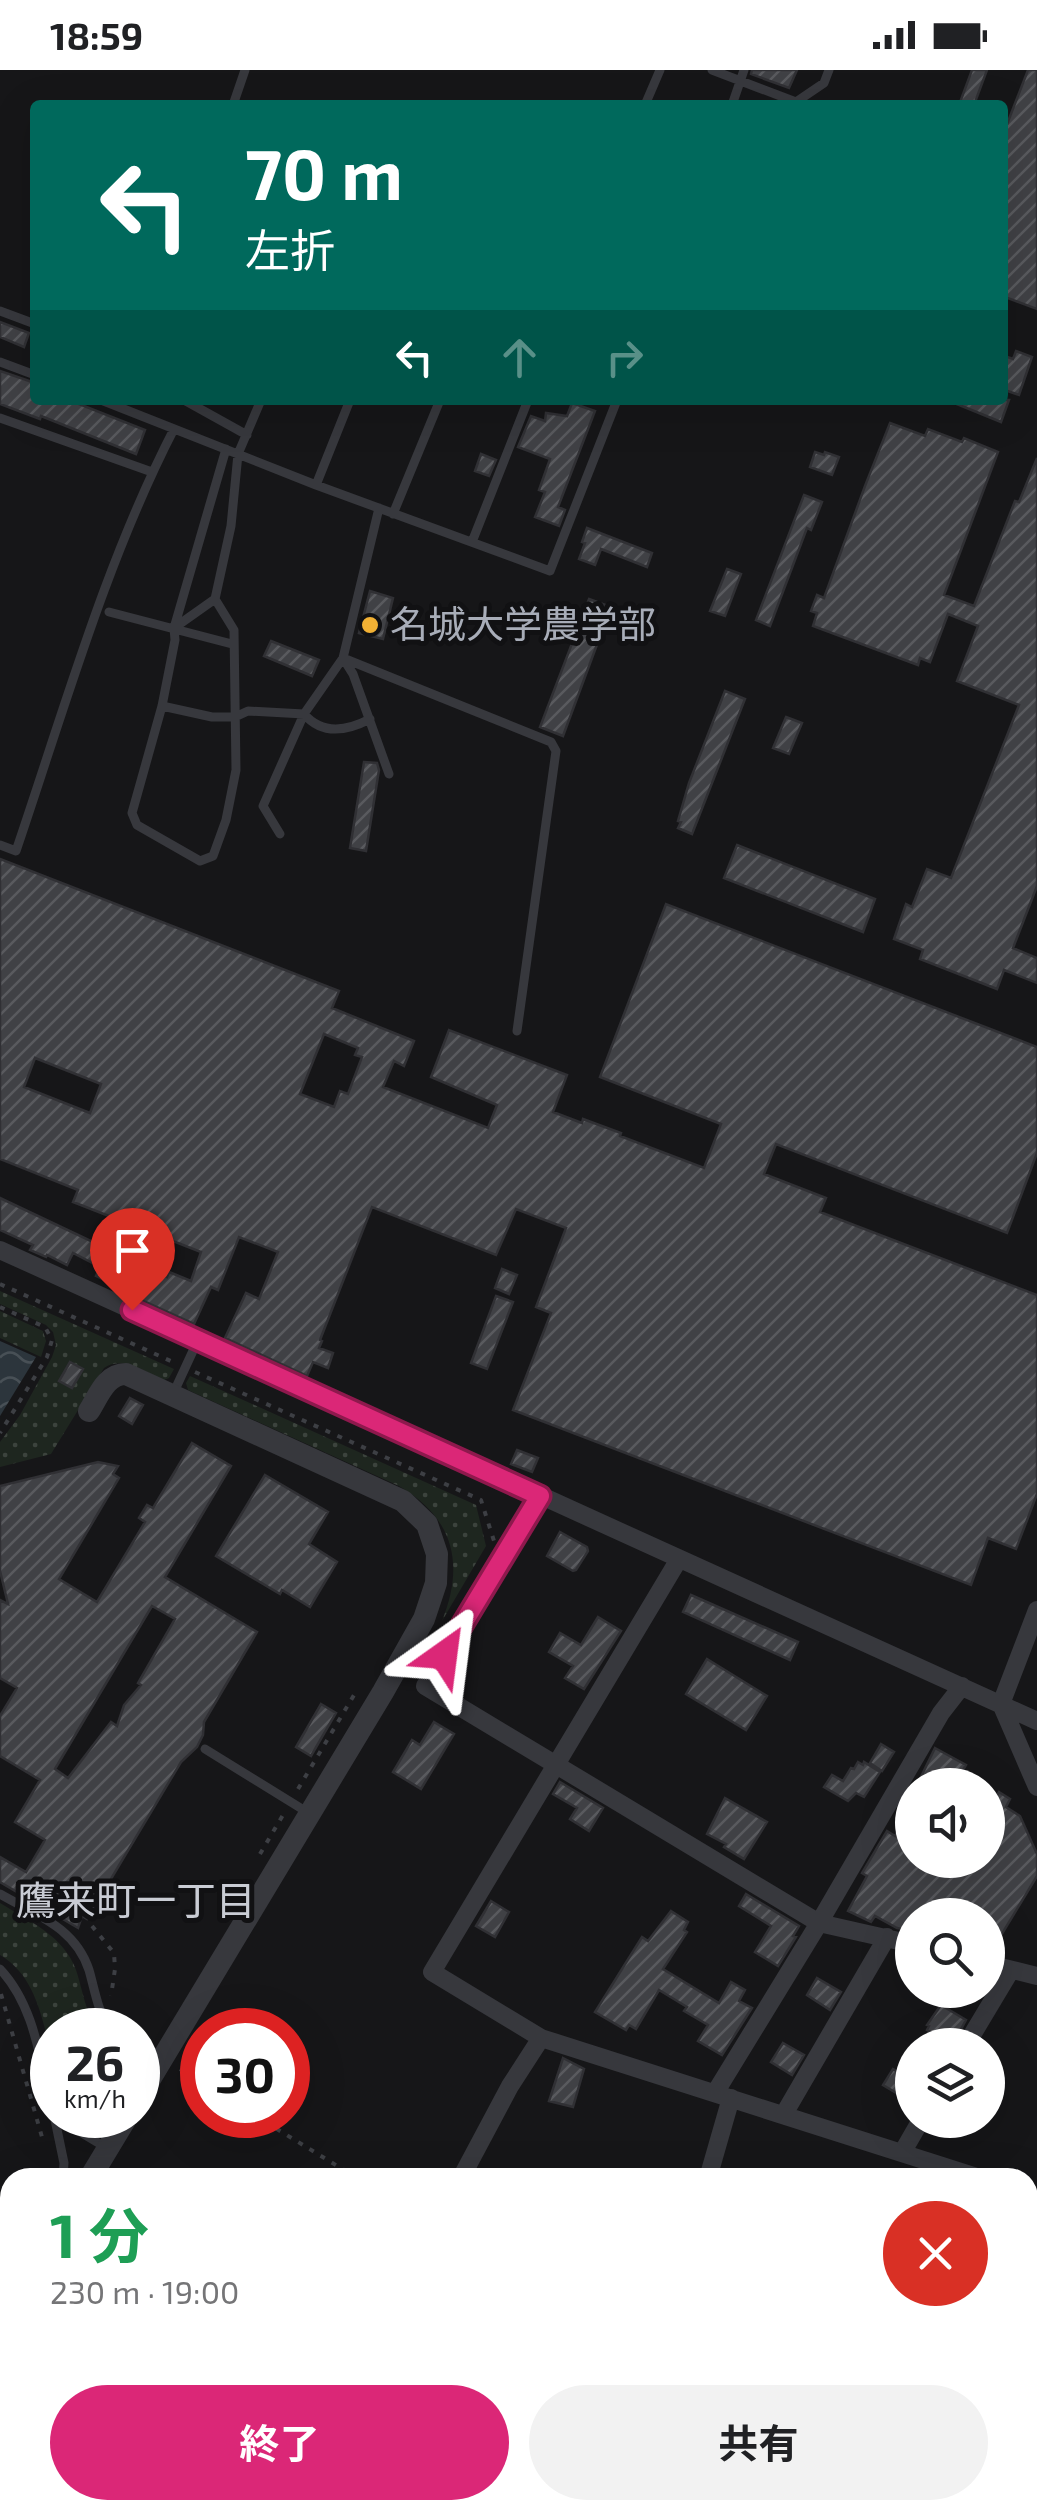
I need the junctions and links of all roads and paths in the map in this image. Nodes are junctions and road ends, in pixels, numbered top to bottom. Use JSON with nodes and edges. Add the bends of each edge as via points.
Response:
{"nodes":[{"id":1,"x":245,"y":70,"type":"edge"},
{"id":2,"x":660,"y":70,"type":"edge"},
{"id":3,"x":712,"y":70,"type":"edge"},
{"id":4,"x":829,"y":70,"type":"edge"},
{"id":5,"x":742,"y":76,"type":"edge"},
{"id":6,"x":235,"y":100,"type":"edge"},
{"id":7,"x":647,"y":100,"type":"edge"},
{"id":8,"x":734,"y":100,"type":"edge"},
{"id":9,"x":792,"y":100,"type":"edge"},
{"id":10,"x":799,"y":100,"type":"edge"},
{"id":11,"x":0,"y":311,"type":"edge"},
{"id":12,"x":30,"y":322,"type":"edge"},
{"id":13,"x":0,"y":362,"type":"edge"},
{"id":14,"x":30,"y":373,"type":"edge"},
{"id":15,"x":114,"y":405,"type":"edge"},
{"id":16,"x":193,"y":405,"type":"edge"},
{"id":17,"x":259,"y":405,"type":"edge"},
{"id":18,"x":348,"y":405,"type":"edge"},
{"id":19,"x":438,"y":405,"type":"edge"},
{"id":20,"x":526,"y":405,"type":"edge"},
{"id":21,"x":614,"y":405,"type":"edge"},
{"id":22,"x":0,"y":418,"type":"edge"},
{"id":23,"x":174,"y":429,"type":"junction"},
{"id":24,"x":246,"y":435,"type":"junction"},
{"id":25,"x":226,"y":450,"type":"junction"},
{"id":26,"x":238,"y":454,"type":"junction"},
{"id":27,"x":152,"y":472,"type":"junction"},
{"id":28,"x":316,"y":485,"type":"junction"},
{"id":29,"x":380,"y":508,"type":"junction"},
{"id":30,"x":393,"y":514,"type":"junction"},
{"id":31,"x":472,"y":542,"type":"junction"},
{"id":32,"x":214,"y":599,"type":"junction"},
{"id":33,"x":109,"y":612,"type":"dead end"},
{"id":34,"x":174,"y":628,"type":"junction"},
{"id":35,"x":232,"y":644,"type":"junction"},
{"id":36,"x":342,"y":658,"type":"junction"},
{"id":37,"x":162,"y":706,"type":"junction"},
{"id":38,"x":304,"y":714,"type":"junction"},
{"id":39,"x":234,"y":717,"type":"junction"},
{"id":40,"x":370,"y":719,"type":"junction"},
{"id":41,"x":389,"y":774,"type":"dead end"},
{"id":42,"x":280,"y":834,"type":"dead end"},
{"id":43,"x":0,"y":844,"type":"edge"},
{"id":44,"x":517,"y":1031,"type":"dead end"},
{"id":45,"x":0,"y":1250,"type":"edge"},
{"id":46,"x":0,"y":1284,"type":"edge"},
{"id":47,"x":0,"y":1307,"type":"edge"},
{"id":48,"x":198,"y":1340,"type":"junction"},
{"id":49,"x":185,"y":1367,"type":"junction"},
{"id":50,"x":172,"y":1396,"type":"junction"},
{"id":51,"x":89,"y":1411,"type":"dead end"},
{"id":52,"x":0,"y":1433,"type":"edge"},
{"id":53,"x":540,"y":1496,"type":"junction"},
{"id":54,"x":494,"y":1542,"type":"dead end"},
{"id":55,"x":679,"y":1559,"type":"junction"},
{"id":56,"x":1037,"y":1610,"type":"edge"},
{"id":57,"x":962,"y":1686,"type":"junction"},
{"id":58,"x":354,"y":1695,"type":"dead end"},
{"id":59,"x":1001,"y":1704,"type":"junction"},
{"id":60,"x":1037,"y":1720,"type":"edge"},
{"id":61,"x":204,"y":1749,"type":"dead end"},
{"id":62,"x":556,"y":1764,"type":"junction"},
{"id":63,"x":1037,"y":1787,"type":"edge"},
{"id":64,"x":300,"y":1808,"type":"junction"},
{"id":65,"x":260,"y":1854,"type":"dead end"},
{"id":66,"x":0,"y":1894,"type":"edge"},
{"id":67,"x":819,"y":1922,"type":"junction"},
{"id":68,"x":92,"y":1926,"type":"dead end"},
{"id":69,"x":887,"y":1938,"type":"junction"},
{"id":70,"x":895,"y":1940,"type":"edge"},
{"id":71,"x":0,"y":1968,"type":"edge"},
{"id":72,"x":1005,"y":1968,"type":"edge"},
{"id":73,"x":1011,"y":1970,"type":"junction"},
{"id":74,"x":1037,"y":1976,"type":"edge"},
{"id":75,"x":0,"y":1992,"type":"edge"},
{"id":76,"x":111,"y":1999,"type":"dead end"},
{"id":77,"x":99,"y":2008,"type":"edge"},
{"id":78,"x":30,"y":2021,"type":"edge"},
{"id":79,"x":976,"y":2028,"type":"edge"},
{"id":80,"x":541,"y":2038,"type":"junction"},
{"id":81,"x":160,"y":2061,"type":"edge"},
{"id":82,"x":169,"y":2066,"type":"junction"},
{"id":83,"x":180,"y":2072,"type":"edge"},
{"id":84,"x":160,"y":2076,"type":"edge"},
{"id":85,"x":724,"y":2096,"type":"junction"},
{"id":86,"x":784,"y":2114,"type":"junction"},
{"id":87,"x":59,"y":2138,"type":"edge"},
{"id":88,"x":92,"y":2138,"type":"edge"},
{"id":89,"x":114,"y":2138,"type":"edge"},
{"id":90,"x":292,"y":2138,"type":"edge"},
{"id":91,"x":911,"y":2138,"type":"edge"},
{"id":92,"x":108,"y":2148,"type":"junction"},
{"id":93,"x":46,"y":2149,"type":"dead end"},
{"id":94,"x":902,"y":2153,"type":"junction"},
{"id":95,"x":64,"y":2168,"type":"edge"},
{"id":96,"x":96,"y":2168,"type":"edge"},
{"id":97,"x":341,"y":2168,"type":"edge"},
{"id":98,"x":466,"y":2168,"type":"edge"},
{"id":99,"x":710,"y":2168,"type":"edge"},
{"id":100,"x":949,"y":2168,"type":"edge"}],
"edges":[{"from":1,"to":6,"type":"lane"},
{"from":2,"to":7,"type":"lane"},
{"from":3,"to":5,"type":"lane"},
{"from":4,"to":10,"type":"lane","via":[[824,83]]},
{"from":5,"to":8,"type":"lane"},
{"from":5,"to":9,"type":"lane"},
{"from":11,"to":12,"type":"lane"},
{"from":13,"to":14,"type":"lane"},
{"from":15,"to":23,"type":"lane"},
{"from":16,"to":24,"type":"lane"},
{"from":17,"to":24,"type":"lane"},
{"from":18,"to":28,"type":"lane"},
{"from":19,"to":30,"type":"lane"},
{"from":20,"to":31,"type":"lane"},
{"from":21,"to":31,"type":"lane","via":[[550,571]]},
{"from":22,"to":27,"type":"lane"},
{"from":23,"to":25,"type":"lane"},
{"from":23,"to":27,"type":"lane"},
{"from":24,"to":26,"type":"lane"},
{"from":25,"to":26,"type":"lane"},
{"from":25,"to":34,"type":"lane"},
{"from":26,"to":28,"type":"lane"},
{"from":26,"to":32,"type":"lane","via":[[232,526]]},
{"from":27,"to":43,"type":"lane","via":[[16,850]]},
{"from":28,"to":29,"type":"lane"},
{"from":29,"to":30,"type":"lane"},
{"from":29,"to":36,"type":"lane"},
{"from":30,"to":31,"type":"lane"},
{"from":32,"to":34,"type":"lane"},
{"from":32,"to":35,"type":"lane","via":[[234,630]]},
{"from":33,"to":34,"type":"lane"},
{"from":34,"to":35,"type":"lane"},
{"from":34,"to":37,"type":"lane"},
{"from":35,"to":39,"type":"lane"},
{"from":36,"to":38,"type":"lane"},
{"from":36,"to":40,"type":"lane"},
{"from":36,"to":44,"type":"lane","via":[[551,742],[556,751]]},
{"from":37,"to":39,"type":"lane"},
{"from":37,"to":39,"type":"lane","via":[[132,814],[138,825],[200,861],[213,856],[226,820],[236,770]]},
{"from":38,"to":39,"type":"lane","via":[[248,711]]},
{"from":38,"to":40,"type":"lane","via":[[325,729]]},
{"from":38,"to":42,"type":"lane","via":[[263,806]]},
{"from":40,"to":41,"type":"lane"},
{"from":45,"to":48,"type":"street"},
{"from":46,"to":49,"type":"path"},
{"from":47,"to":52,"type":"path","via":[[45,1327],[52,1340]]},
{"from":48,"to":49,"type":"lane"},
{"from":48,"to":53,"type":"street"},
{"from":49,"to":50,"type":"lane"},
{"from":49,"to":54,"type":"path","via":[[481,1500]]},
{"from":50,"to":51,"type":"street","via":[[116,1374]]},
{"from":50,"to":64,"type":"street","via":[[404,1501],[427,1524],[437,1554],[424,1619]]},
{"from":53,"to":55,"type":"street"},
{"from":53,"to":62,"type":"street","via":[[425,1686]]},
{"from":55,"to":57,"type":"street"},
{"from":55,"to":62,"type":"street"},
{"from":56,"to":59,"type":"street"},
{"from":57,"to":59,"type":"street"},
{"from":57,"to":67,"type":"street","via":[[940,1712]]},
{"from":58,"to":64,"type":"path"},
{"from":59,"to":60,"type":"street"},
{"from":59,"to":63,"type":"street"},
{"from":61,"to":64,"type":"lane"},
{"from":62,"to":67,"type":"street"},
{"from":62,"to":80,"type":"street","via":[[432,1972]]},
{"from":64,"to":65,"type":"path"},
{"from":64,"to":82,"type":"street"},
{"from":66,"to":77,"type":"lane","via":[[74,1940]]},
{"from":67,"to":69,"type":"street"},
{"from":67,"to":85,"type":"street"},
{"from":68,"to":76,"type":"path","via":[[114,1953]]},
{"from":69,"to":70,"type":"street"},
{"from":69,"to":86,"type":"street"},
{"from":71,"to":78,"type":"lane"},
{"from":72,"to":73,"type":"street"},
{"from":73,"to":74,"type":"street"},
{"from":73,"to":79,"type":"street"},
{"from":75,"to":93,"type":"path"},
{"from":80,"to":85,"type":"street"},
{"from":80,"to":98,"type":"street"},
{"from":81,"to":82,"type":"lane"},
{"from":82,"to":83,"type":"path"},
{"from":82,"to":84,"type":"street"},
{"from":85,"to":86,"type":"street"},
{"from":85,"to":99,"type":"street"},
{"from":86,"to":94,"type":"street"},
{"from":87,"to":95,"type":"lane"},
{"from":88,"to":92,"type":"lane"},
{"from":89,"to":92,"type":"street"},
{"from":90,"to":97,"type":"path"},
{"from":91,"to":94,"type":"street"},
{"from":92,"to":96,"type":"street"},
{"from":94,"to":100,"type":"street"}]}
